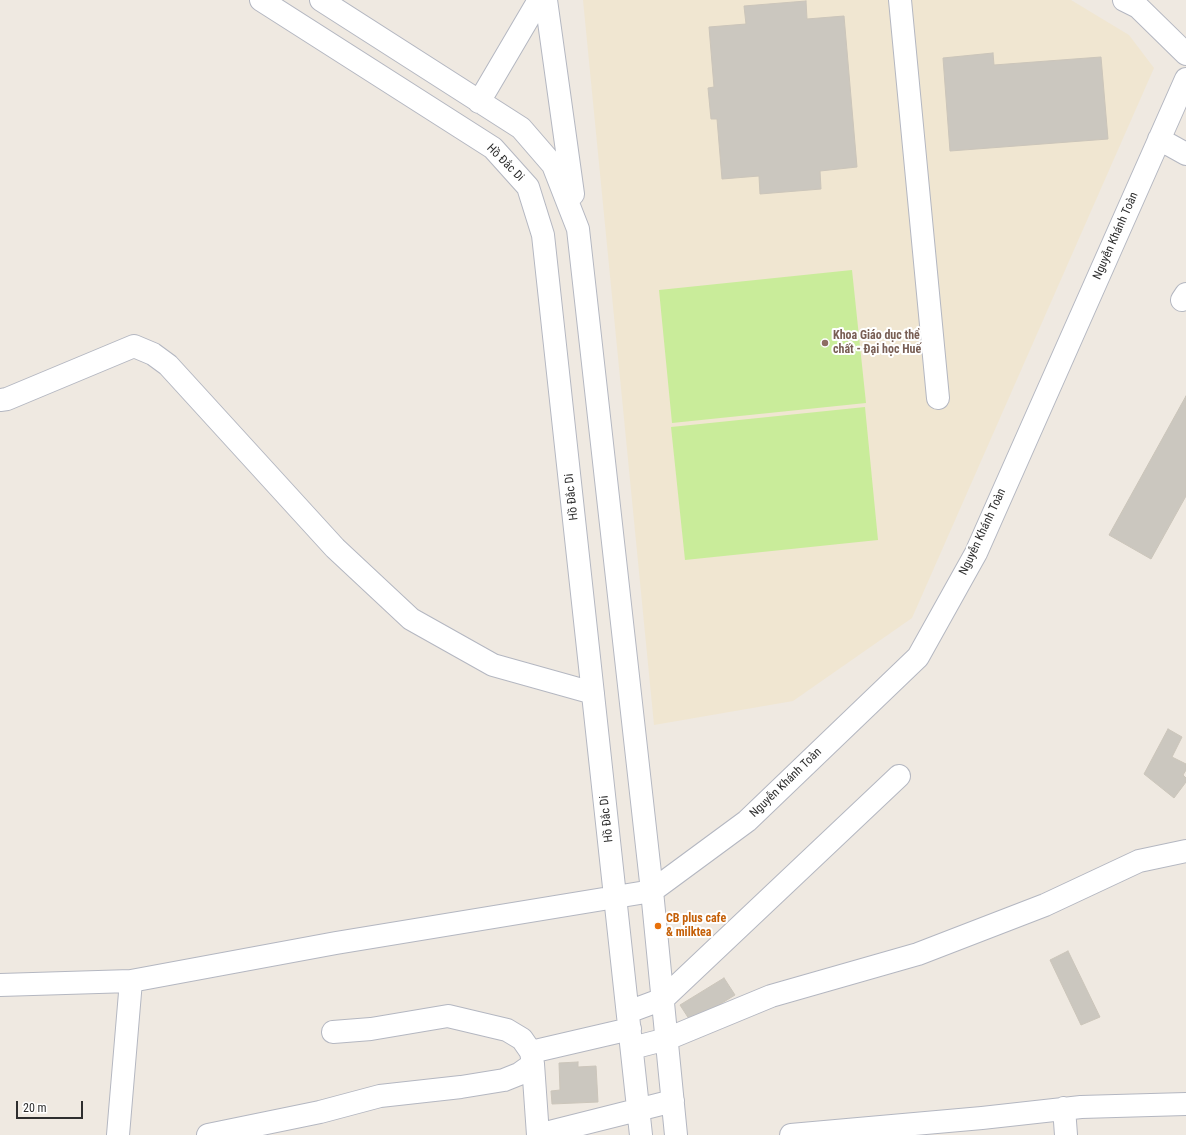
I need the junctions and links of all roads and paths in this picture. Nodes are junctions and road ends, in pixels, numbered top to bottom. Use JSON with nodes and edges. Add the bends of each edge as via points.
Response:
{"nodes":[{"id":1,"x":261,"y":0,"type":"edge"},
{"id":2,"x":320,"y":0,"type":"edge"},
{"id":3,"x":539,"y":0,"type":"edge"},
{"id":4,"x":546,"y":0,"type":"edge"},
{"id":5,"x":900,"y":0,"type":"edge"},
{"id":6,"x":1124,"y":0,"type":"edge"},
{"id":7,"x":1186,"y":54,"type":"edge"},
{"id":8,"x":409,"y":57,"type":"junction"},
{"id":9,"x":1186,"y":79,"type":"edge"},
{"id":10,"x":392,"y":83,"type":"junction"},
{"id":11,"x":479,"y":102,"type":"junction"},
{"id":12,"x":1159,"y":139,"type":"junction"},
{"id":13,"x":1186,"y":154,"type":"edge"},
{"id":14,"x":553,"y":165,"type":"junction"},
{"id":15,"x":528,"y":187,"type":"junction"},
{"id":16,"x":578,"y":228,"type":"junction"},
{"id":17,"x":938,"y":398,"type":"dead end"},
{"id":18,"x":0,"y":400,"type":"edge"},
{"id":19,"x":593,"y":694,"type":"junction"},
{"id":20,"x":899,"y":776,"type":"dead end"},
{"id":21,"x":1186,"y":851,"type":"edge"},
{"id":22,"x":652,"y":891,"type":"junction"},
{"id":23,"x":615,"y":897,"type":"junction"},
{"id":24,"x":131,"y":981,"type":"junction"},
{"id":25,"x":0,"y":985,"type":"edge"},
{"id":26,"x":663,"y":999,"type":"junction"},
{"id":27,"x":630,"y":1030,"type":"junction"},
{"id":28,"x":333,"y":1032,"type":"dead end"},
{"id":29,"x":667,"y":1039,"type":"junction"},
{"id":30,"x":532,"y":1058,"type":"junction"},
{"id":31,"x":673,"y":1101,"type":"junction"},
{"id":32,"x":1186,"y":1104,"type":"edge"},
{"id":33,"x":1064,"y":1108,"type":"junction"},
{"id":34,"x":638,"y":1110,"type":"junction"},
{"id":35,"x":118,"y":1135,"type":"edge"},
{"id":36,"x":208,"y":1135,"type":"edge"},
{"id":37,"x":538,"y":1135,"type":"edge"},
{"id":38,"x":641,"y":1135,"type":"edge"},
{"id":39,"x":676,"y":1135,"type":"edge"},
{"id":40,"x":791,"y":1135,"type":"edge"},
{"id":41,"x":1066,"y":1135,"type":"edge"}],
"edges":[{"from":1,"to":10,"type":"street","name":"Hồ Đắc Di"},
{"from":2,"to":8,"type":"street"},
{"from":3,"to":11,"type":"street"},
{"from":4,"to":16,"type":"street"},
{"from":5,"to":17,"type":"street"},
{"from":6,"to":7,"type":"street","via":[[1138,8]]},
{"from":8,"to":10,"type":"street"},
{"from":8,"to":11,"type":"street"},
{"from":9,"to":12,"type":"street","name":"Nguyễn Khánh Toàn"},
{"from":10,"to":15,"type":"street","name":"Hồ Đắc Di","via":[[493,148]]},
{"from":11,"to":14,"type":"street","via":[[521,128]]},
{"from":12,"to":13,"type":"street"},
{"from":12,"to":22,"type":"street","name":"Nguyễn Khánh Toàn","via":[[976,553],[918,657],[747,821]]},
{"from":14,"to":15,"type":"street"},
{"from":14,"to":16,"type":"street"},
{"from":15,"to":19,"type":"street","name":"Hồ Đắc Di","via":[[543,235]]},
{"from":16,"to":22,"type":"street"},
{"from":18,"to":19,"type":"street","via":[[134,346],[153,354],[168,366],[335,548],[411,619],[493,665]]},
{"from":19,"to":23,"type":"street","name":"Hồ Đắc Di"},
{"from":20,"to":26,"type":"street"},
{"from":21,"to":29,"type":"street","via":[[1139,862],[1045,905],[918,954],[771,996]]},
{"from":22,"to":23,"type":"street"},
{"from":22,"to":26,"type":"street"},
{"from":23,"to":24,"type":"street","via":[[336,943]]},
{"from":23,"to":27,"type":"street","name":"Hồ Đắc Di"},
{"from":24,"to":25,"type":"street"},
{"from":24,"to":35,"type":"street"},
{"from":26,"to":27,"type":"street"},
{"from":26,"to":29,"type":"street"},
{"from":27,"to":29,"type":"street"},
{"from":27,"to":30,"type":"street"},
{"from":27,"to":34,"type":"street","name":"Hồ Đắc Di"},
{"from":28,"to":30,"type":"street","via":[[371,1029],[448,1016],[507,1030],[522,1039]]},
{"from":29,"to":31,"type":"street"},
{"from":30,"to":36,"type":"street","via":[[519,1074],[504,1080],[380,1096],[320,1112]]},
{"from":30,"to":37,"type":"street"},
{"from":31,"to":34,"type":"street"},
{"from":31,"to":39,"type":"street"},
{"from":32,"to":33,"type":"street"},
{"from":33,"to":40,"type":"street"},
{"from":33,"to":41,"type":"street"},
{"from":34,"to":37,"type":"street"},
{"from":34,"to":38,"type":"street","name":"Hồ Đắc Di"}]}
